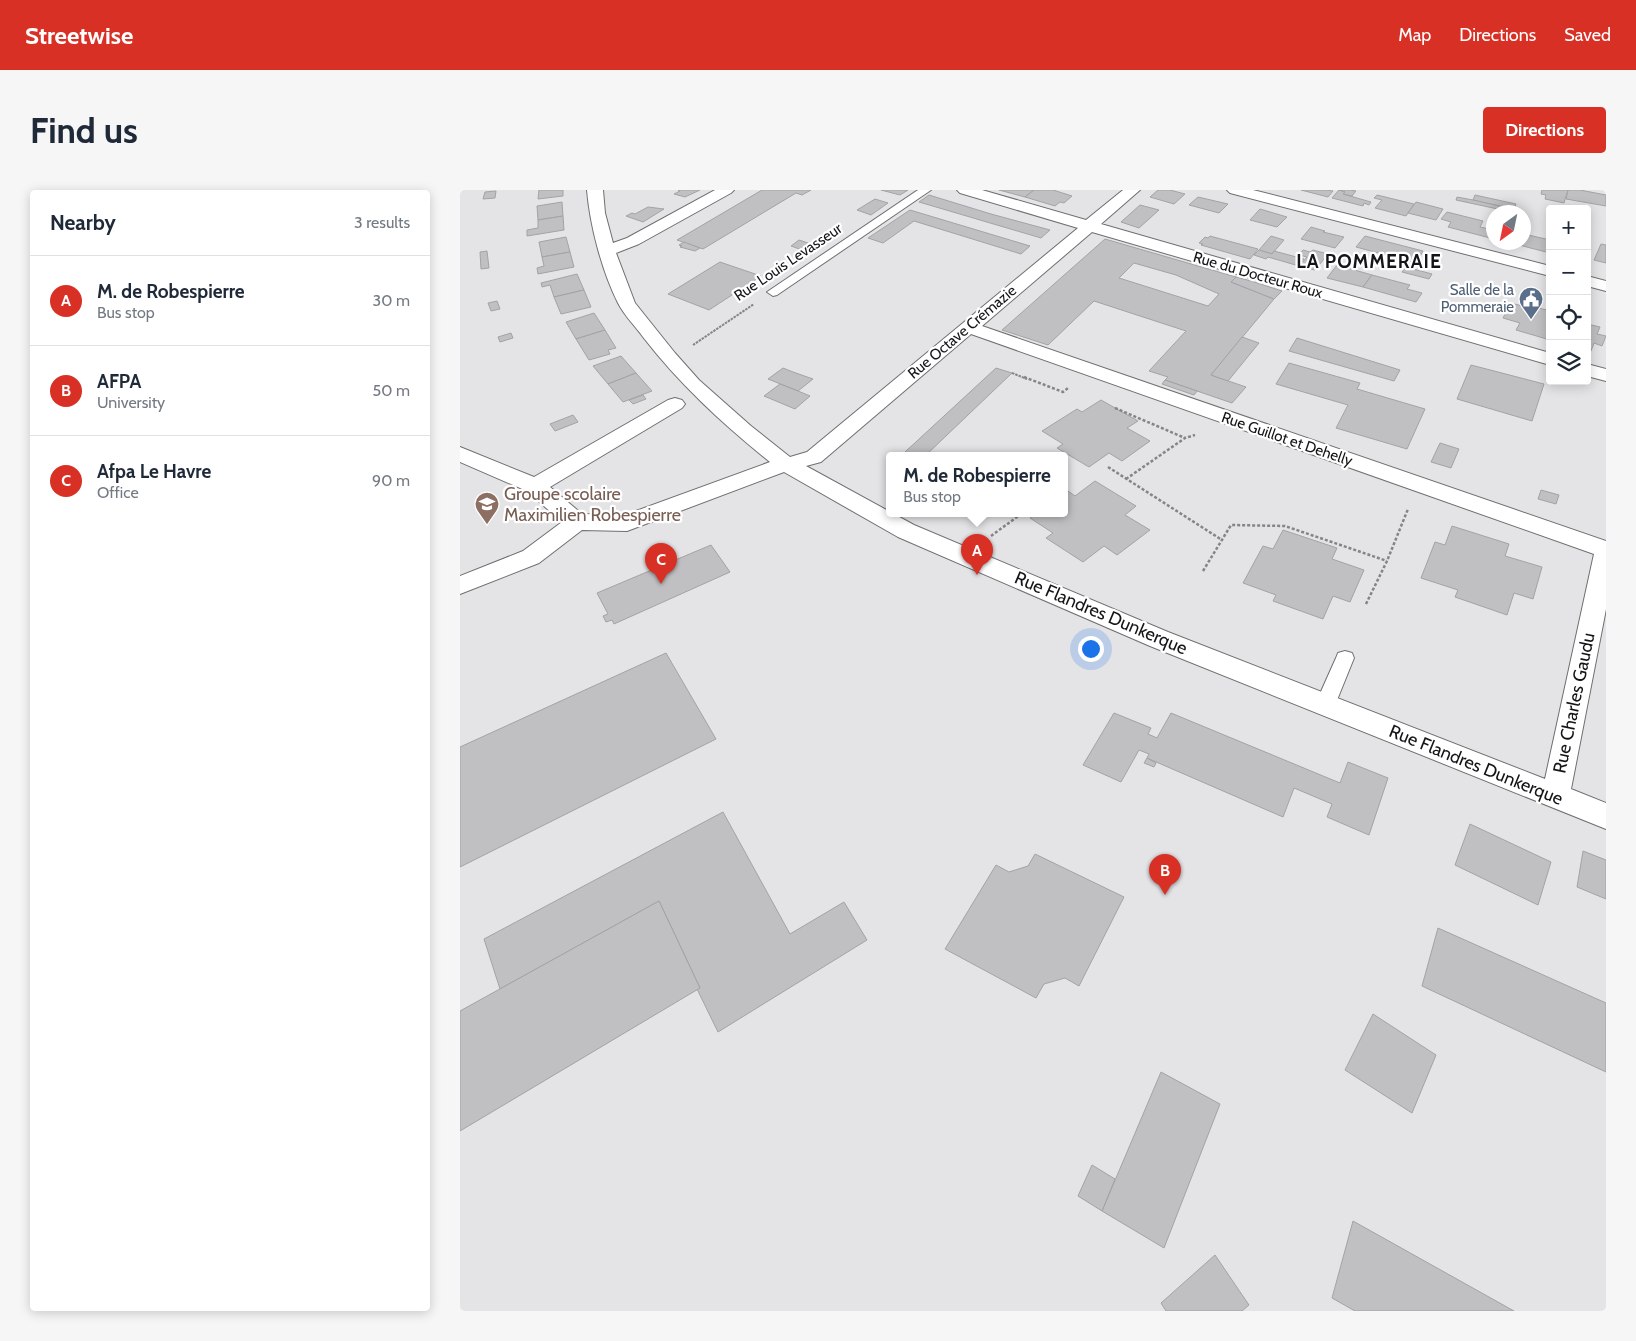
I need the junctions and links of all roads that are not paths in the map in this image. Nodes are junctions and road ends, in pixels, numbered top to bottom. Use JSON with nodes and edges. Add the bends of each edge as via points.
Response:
{"nodes":[{"id":1,"x":596,"y":190,"type":"edge"},
{"id":2,"x":726,"y":190,"type":"edge"},
{"id":3,"x":925,"y":190,"type":"edge"},
{"id":4,"x":965,"y":190,"type":"edge"},
{"id":5,"x":1132,"y":190,"type":"edge"},
{"id":6,"x":1235,"y":190,"type":"edge"},
{"id":7,"x":1090,"y":226,"type":"junction"},
{"id":8,"x":607,"y":251,"type":"junction"},
{"id":9,"x":1546,"y":270,"type":"edge"},
{"id":10,"x":1591,"y":282,"type":"edge"},
{"id":11,"x":1606,"y":286,"type":"edge"},
{"id":12,"x":773,"y":292,"type":"road end"},
{"id":13,"x":968,"y":327,"type":"junction"},
{"id":14,"x":1546,"y":358,"type":"edge"},
{"id":15,"x":1591,"y":371,"type":"edge"},
{"id":16,"x":1606,"y":376,"type":"edge"},
{"id":17,"x":675,"y":404,"type":"dead end"},
{"id":18,"x":460,"y":454,"type":"edge"},
{"id":19,"x":788,"y":465,"type":"junction"},
{"id":20,"x":535,"y":486,"type":"junction"},
{"id":21,"x":577,"y":522,"type":"junction"},
{"id":22,"x":1606,"y":550,"type":"edge"},
{"id":23,"x":460,"y":585,"type":"edge"},
{"id":24,"x":1345,"y":658,"type":"dead end"},
{"id":25,"x":1325,"y":705,"type":"junction"},
{"id":26,"x":1555,"y":797,"type":"junction"},
{"id":27,"x":1606,"y":816,"type":"edge"}],
"edges":[{"from":1,"to":8,"type":"street","name":"Rue Flandres Dunkerque","via":[[597,214]]},
{"from":2,"to":8,"type":"street","via":[[633,241]]},
{"from":3,"to":12,"type":"lane","name":"Rue Louis Levasseur"},
{"from":4,"to":7,"type":"street","name":"Rue du Docteur Roux"},
{"from":5,"to":7,"type":"street","name":"Rue Octave Crémazie"},
{"from":6,"to":9,"type":"street"},
{"from":7,"to":13,"type":"street","name":"Rue Octave Crémazie"},
{"from":7,"to":14,"type":"street","name":"Rue du Docteur Roux"},
{"from":8,"to":19,"type":"street","name":"Rue Flandres Dunkerque","via":[[628,304],[668,357],[699,391]]},
{"from":10,"to":11,"type":"street"},
{"from":13,"to":19,"type":"street","name":"Rue Octave Crémazie","via":[[814,457]]},
{"from":13,"to":22,"type":"street","name":"Rue Guillot et Dehelly"},
{"from":15,"to":16,"type":"street"},
{"from":17,"to":20,"type":"street"},
{"from":18,"to":20,"type":"street"},
{"from":19,"to":21,"type":"street","name":"Rue Octave Crémazie","via":[[626,523]]},
{"from":19,"to":25,"type":"street","name":"Rue Flandres Dunkerque","via":[[906,531],[1159,639]]},
{"from":20,"to":21,"type":"street"},
{"from":21,"to":23,"type":"street","via":[[531,556]]},
{"from":22,"to":26,"type":"street","name":"Rue Charles Gaudu"},
{"from":24,"to":25,"type":"lane"},
{"from":25,"to":26,"type":"street","name":"Rue Flandres Dunkerque"},
{"from":26,"to":27,"type":"street","name":"Rue Flandres Dunkerque"}]}
